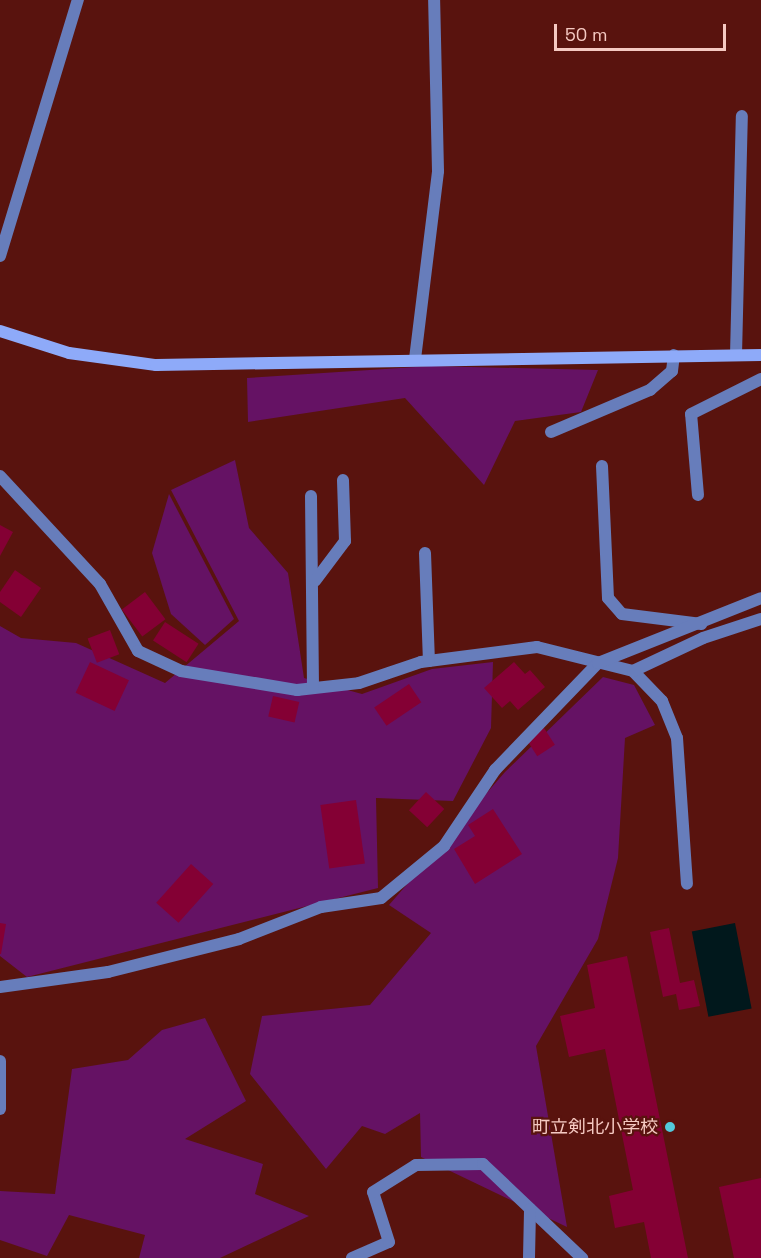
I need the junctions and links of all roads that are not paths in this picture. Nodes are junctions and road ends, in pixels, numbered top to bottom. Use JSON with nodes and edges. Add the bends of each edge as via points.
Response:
{"nodes":[{"id":1,"x":78,"y":0,"type":"edge"},
{"id":2,"x":434,"y":0,"type":"edge"},
{"id":3,"x":742,"y":116,"type":"dead end"},
{"id":4,"x":0,"y":256,"type":"edge"},
{"id":5,"x":0,"y":332,"type":"edge"},
{"id":6,"x":674,"y":355,"type":"junction"},
{"id":7,"x":736,"y":355,"type":"junction"},
{"id":8,"x":761,"y":355,"type":"edge"},
{"id":9,"x":415,"y":359,"type":"junction"},
{"id":10,"x":761,"y":379,"type":"edge"},
{"id":11,"x":551,"y":432,"type":"dead end"},
{"id":12,"x":602,"y":466,"type":"dead end"},
{"id":13,"x":0,"y":476,"type":"edge"},
{"id":14,"x":343,"y":480,"type":"dead end"},
{"id":15,"x":698,"y":495,"type":"dead end"},
{"id":16,"x":311,"y":496,"type":"dead end"},
{"id":17,"x":425,"y":554,"type":"dead end"},
{"id":18,"x":315,"y":581,"type":"junction"},
{"id":19,"x":761,"y":598,"type":"edge"},
{"id":20,"x":761,"y":619,"type":"edge"},
{"id":21,"x":702,"y":624,"type":"junction"},
{"id":22,"x":429,"y":661,"type":"junction"},
{"id":23,"x":598,"y":663,"type":"junction"},
{"id":24,"x":633,"y":671,"type":"junction"},
{"id":25,"x":313,"y":688,"type":"junction"},
{"id":26,"x":687,"y":884,"type":"dead end"},
{"id":27,"x":0,"y":987,"type":"edge"},
{"id":28,"x":0,"y":1061,"type":"edge"},
{"id":29,"x":0,"y":1108,"type":"edge"},
{"id":30,"x":530,"y":1209,"type":"junction"},
{"id":31,"x":352,"y":1258,"type":"edge"},
{"id":32,"x":529,"y":1258,"type":"edge"},
{"id":33,"x":582,"y":1258,"type":"edge"}],
"edges":[{"from":1,"to":4,"type":"street"},
{"from":2,"to":9,"type":"street","via":[[438,171]]},
{"from":3,"to":7,"type":"street"},
{"from":5,"to":9,"type":"street","via":[[69,353],[156,365]]},
{"from":6,"to":7,"type":"street"},
{"from":6,"to":9,"type":"street"},
{"from":6,"to":11,"type":"street","via":[[672,371],[650,390]]},
{"from":7,"to":8,"type":"street"},
{"from":10,"to":15,"type":"street","via":[[691,414]]},
{"from":12,"to":21,"type":"street","via":[[608,598],[622,614]]},
{"from":13,"to":25,"type":"street","via":[[100,584],[138,651],[181,672],[297,690]]},
{"from":14,"to":18,"type":"street","via":[[345,541]]},
{"from":16,"to":18,"type":"street"},
{"from":17,"to":22,"type":"street"},
{"from":18,"to":25,"type":"street"},
{"from":19,"to":21,"type":"street"},
{"from":20,"to":24,"type":"street","via":[[703,638]]},
{"from":21,"to":23,"type":"street","via":[[623,649]]},
{"from":22,"to":23,"type":"street","via":[[537,647]]},
{"from":22,"to":25,"type":"street","via":[[359,683]]},
{"from":23,"to":24,"type":"street"},
{"from":23,"to":27,"type":"street","via":[[495,770],[444,846],[381,898],[321,907],[239,939],[108,972]]},
{"from":24,"to":26,"type":"street","via":[[662,701],[677,738]]},
{"from":28,"to":29,"type":"street"},
{"from":30,"to":31,"type":"street","via":[[483,1164],[416,1166],[373,1192],[389,1242]]},
{"from":30,"to":32,"type":"street"},
{"from":30,"to":33,"type":"street"}]}
